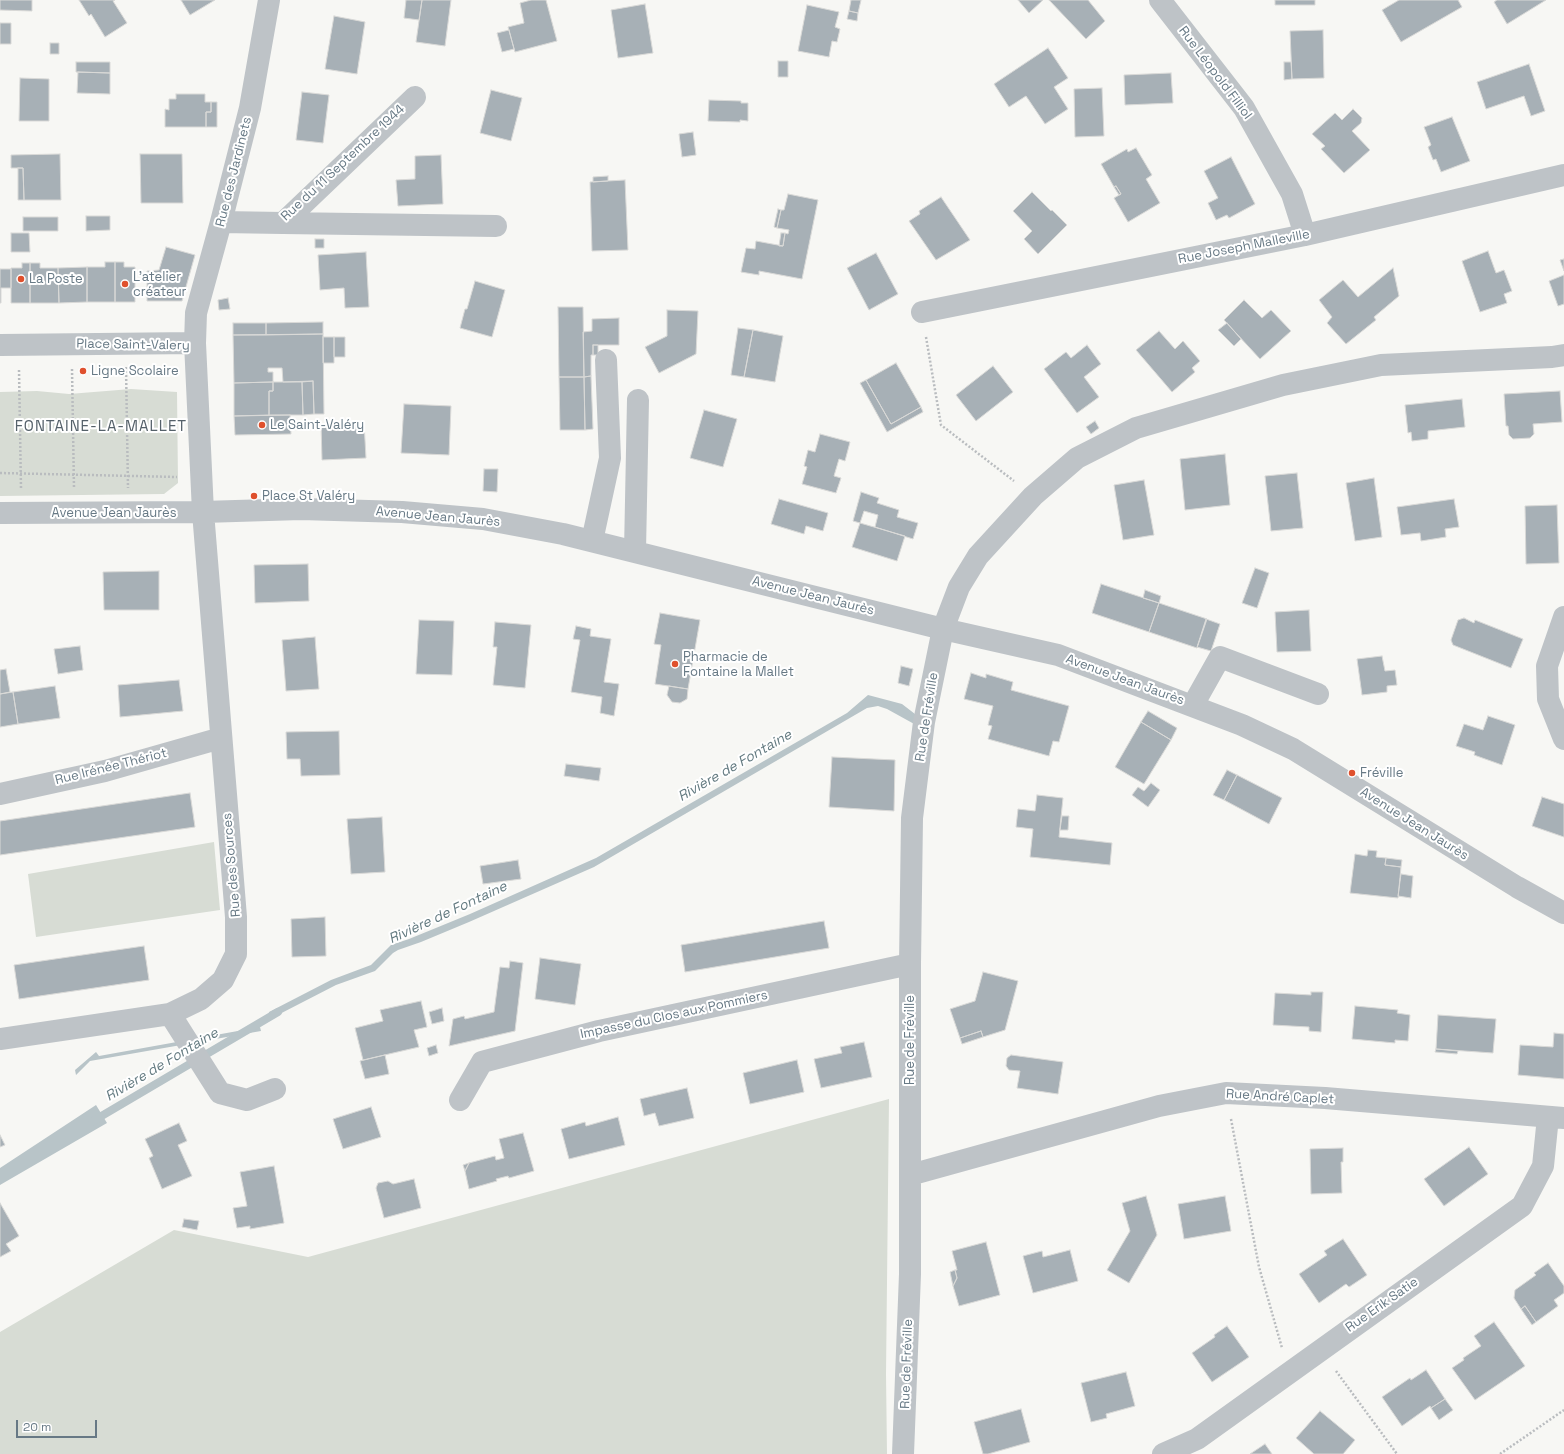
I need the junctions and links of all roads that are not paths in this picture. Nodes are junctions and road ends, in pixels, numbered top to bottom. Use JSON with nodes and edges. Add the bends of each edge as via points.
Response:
{"nodes":[{"id":1,"x":269,"y":0,"type":"edge"},
{"id":2,"x":1160,"y":0,"type":"edge"},
{"id":3,"x":415,"y":97,"type":"dead end"},
{"id":4,"x":1564,"y":174,"type":"edge"},
{"id":5,"x":221,"y":222,"type":"junction"},
{"id":6,"x":283,"y":222,"type":"junction"},
{"id":7,"x":496,"y":226,"type":"dead end"},
{"id":8,"x":1305,"y":235,"type":"junction"},
{"id":9,"x":922,"y":312,"type":"road end"},
{"id":10,"x":195,"y":342,"type":"junction"},
{"id":11,"x":9,"y":345,"type":"edge"},
{"id":12,"x":1564,"y":355,"type":"edge"},
{"id":13,"x":606,"y":360,"type":"dead end"},
{"id":14,"x":638,"y":400,"type":"dead end"},
{"id":15,"x":203,"y":512,"type":"junction"},
{"id":16,"x":0,"y":513,"type":"edge"},
{"id":17,"x":592,"y":541,"type":"junction"},
{"id":18,"x":635,"y":551,"type":"junction"},
{"id":19,"x":1564,"y":616,"type":"edge"},
{"id":20,"x":943,"y":629,"type":"junction"},
{"id":21,"x":1318,"y":694,"type":"dead end"},
{"id":22,"x":1193,"y":705,"type":"junction"},
{"id":23,"x":221,"y":738,"type":"junction"},
{"id":24,"x":1564,"y":740,"type":"edge"},
{"id":25,"x":0,"y":794,"type":"edge"},
{"id":26,"x":1564,"y":913,"type":"edge"},
{"id":27,"x":910,"y":964,"type":"junction"},
{"id":28,"x":170,"y":1014,"type":"junction"},
{"id":29,"x":0,"y":1039,"type":"edge"},
{"id":30,"x":275,"y":1089,"type":"dead end"},
{"id":31,"x":460,"y":1100,"type":"dead end"},
{"id":32,"x":1556,"y":1118,"type":"edge"},
{"id":33,"x":910,"y":1175,"type":"junction"},
{"id":34,"x":903,"y":1454,"type":"edge"},
{"id":35,"x":1163,"y":1454,"type":"edge"}],
"edges":[{"from":1,"to":5,"type":"street","name":"Rue des Jardinets","via":[[250,108]]},
{"from":2,"to":8,"type":"street","name":"Rue Léopold Filliol","via":[[1244,108],[1292,194]]},
{"from":3,"to":6,"type":"street","name":"Rue du 11 Septembre 1944"},
{"from":4,"to":8,"type":"street","name":"Rue Joseph Malleville"},
{"from":5,"to":6,"type":"street","name":"Rue du 11 Septembre 1944"},
{"from":5,"to":10,"type":"street","name":"Rue des Jardinets","via":[[196,313]]},
{"from":6,"to":7,"type":"street"},
{"from":8,"to":9,"type":"street","name":"Rue Joseph Malleville"},
{"from":10,"to":11,"type":"street","name":"Place Saint-Valery"},
{"from":10,"to":15,"type":"street","name":"Place Saint-Valery"},
{"from":12,"to":20,"type":"street","name":"Rue de Fréville","via":[[1381,366],[1283,385],[1136,428],[1077,458],[1033,496],[978,556],[959,587]]},
{"from":13,"to":17,"type":"street","via":[[610,458]]},
{"from":14,"to":18,"type":"street"},
{"from":15,"to":16,"type":"street","name":"Avenue Jean Jaurès"},
{"from":15,"to":17,"type":"street","name":"Avenue Jean Jaurès","via":[[301,509],[402,512],[483,519]]},
{"from":15,"to":23,"type":"street","name":"Rue des Sources"},
{"from":17,"to":18,"type":"street","name":"Avenue Jean Jaurès"},
{"from":18,"to":20,"type":"street","name":"Avenue Jean Jaurès"},
{"from":19,"to":24,"type":"street","via":[[1547,666],[1547,673],[1548,699]]},
{"from":20,"to":22,"type":"street","name":"Avenue Jean Jaurès","via":[[1058,655]]},
{"from":20,"to":27,"type":"street","name":"Rue de Fréville","via":[[924,722],[912,818]]},
{"from":21,"to":22,"type":"street","via":[[1220,658]]},
{"from":22,"to":26,"type":"street","name":"Avenue Jean Jaurès","via":[[1293,749],[1517,887]]},
{"from":23,"to":25,"type":"street","name":"Rue Irénée Thériot","via":[[105,771]]},
{"from":23,"to":28,"type":"street","name":"Rue des Sources","via":[[236,917],[236,954],[223,980],[201,999]]},
{"from":27,"to":31,"type":"street","name":"Impasse du Clos aux Pommiers","via":[[600,1031],[482,1062]]},
{"from":27,"to":33,"type":"street","name":"Rue de Fréville"},
{"from":28,"to":29,"type":"street","name":"Rue des Sources"},
{"from":28,"to":30,"type":"street","via":[[220,1093],[247,1100]]},
{"from":32,"to":33,"type":"street","name":"Rue André Caplet","via":[[1325,1098],[1226,1093],[1159,1106]]},
{"from":32,"to":35,"type":"street","name":"Rue Erik Satie","via":[[1542,1166],[1522,1206],[1197,1439]]},
{"from":33,"to":34,"type":"street","name":"Rue de Fréville","via":[[910,1274]]}]}
